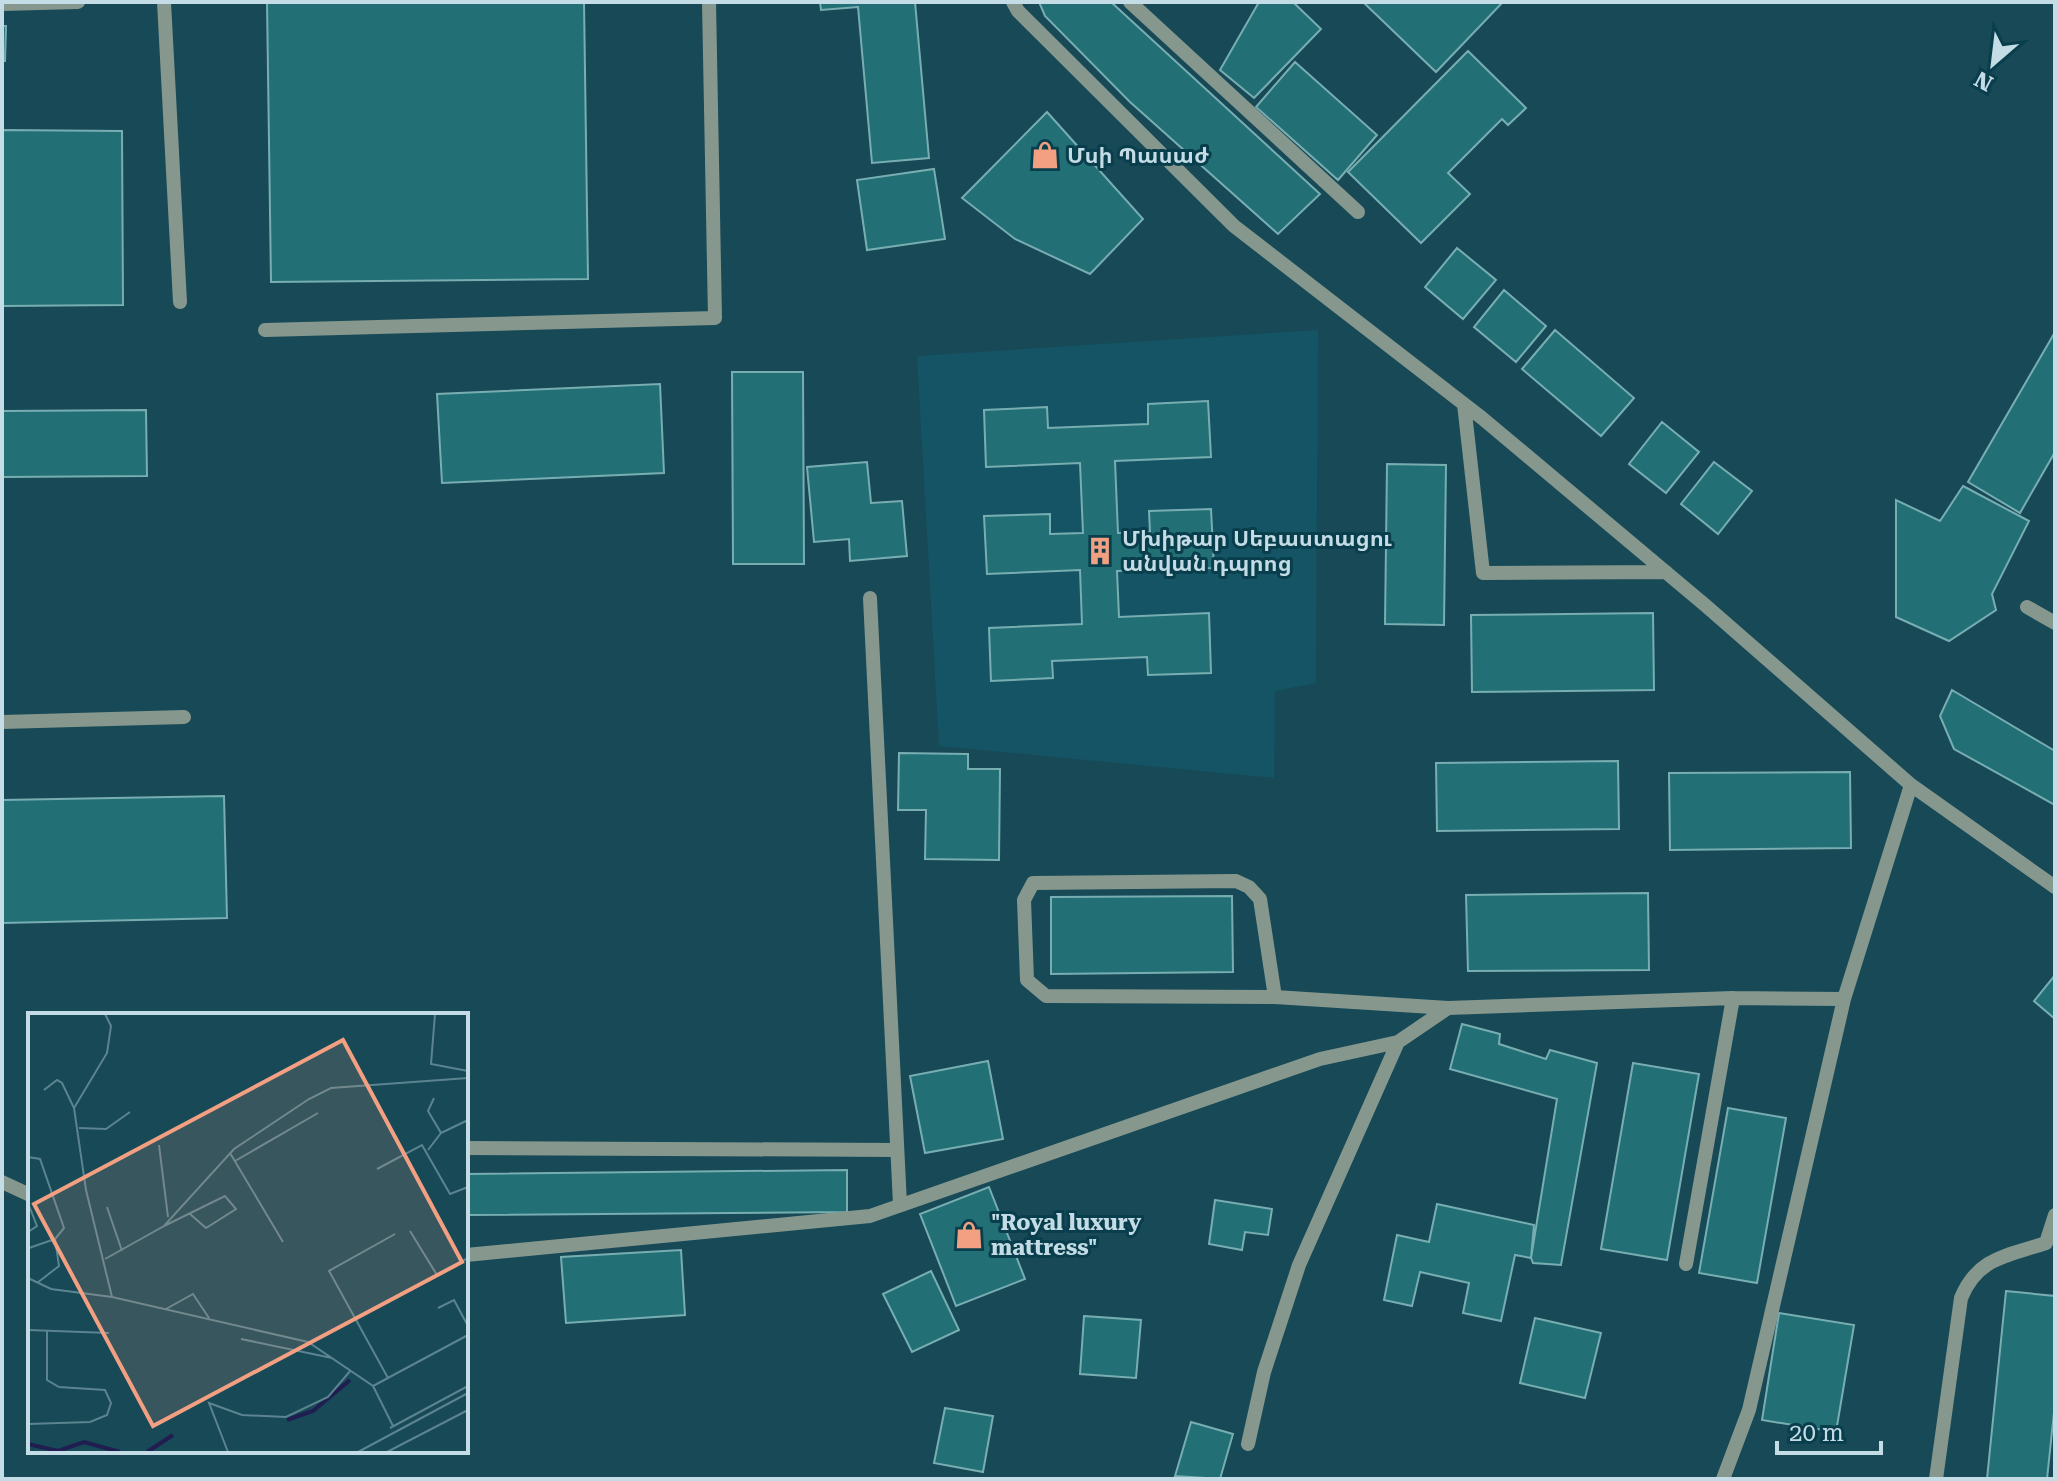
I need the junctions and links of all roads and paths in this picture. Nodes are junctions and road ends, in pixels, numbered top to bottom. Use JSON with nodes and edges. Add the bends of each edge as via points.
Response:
{"nodes":[{"id":1,"x":78,"y":2,"type":"edge"},
{"id":2,"x":164,"y":2,"type":"edge"},
{"id":3,"x":709,"y":2,"type":"edge"},
{"id":4,"x":1013,"y":2,"type":"edge"},
{"id":5,"x":1130,"y":2,"type":"edge"},
{"id":6,"x":2,"y":4,"type":"edge"},
{"id":7,"x":1358,"y":212,"type":"dead end"},
{"id":8,"x":180,"y":302,"type":"dead end"},
{"id":9,"x":265,"y":330,"type":"dead end"},
{"id":10,"x":1464,"y":404,"type":"junction"},
{"id":11,"x":1666,"y":572,"type":"junction"},
{"id":12,"x":870,"y":598,"type":"dead end"},
{"id":13,"x":2027,"y":607,"type":"dead end"},
{"id":14,"x":2055,"y":623,"type":"edge"},
{"id":15,"x":184,"y":717,"type":"dead end"},
{"id":16,"x":2,"y":722,"type":"edge"},
{"id":17,"x":1911,"y":785,"type":"junction"},
{"id":18,"x":2055,"y":887,"type":"edge"},
{"id":19,"x":1275,"y":997,"type":"junction"},
{"id":20,"x":1733,"y":998,"type":"junction"},
{"id":21,"x":1844,"y":999,"type":"junction"},
{"id":22,"x":1448,"y":1008,"type":"junction"},
{"id":23,"x":1398,"y":1042,"type":"junction"},
{"id":24,"x":468,"y":1148,"type":"edge"},
{"id":25,"x":897,"y":1150,"type":"junction"},
{"id":26,"x":2,"y":1182,"type":"edge"},
{"id":27,"x":28,"y":1194,"type":"edge"},
{"id":28,"x":900,"y":1204,"type":"junction"},
{"id":29,"x":2055,"y":1215,"type":"edge"},
{"id":30,"x":2051,"y":1244,"type":"edge"},
{"id":31,"x":468,"y":1255,"type":"edge"},
{"id":32,"x":1686,"y":1264,"type":"dead end"},
{"id":33,"x":1248,"y":1444,"type":"dead end"},
{"id":34,"x":1723,"y":1479,"type":"edge"},
{"id":35,"x":1936,"y":1479,"type":"edge"}],
"edges":[{"from":1,"to":6,"type":"street"},
{"from":2,"to":8,"type":"street"},
{"from":3,"to":9,"type":"street","via":[[715,318]]},
{"from":4,"to":10,"type":"street","via":[[1234,226]]},
{"from":5,"to":7,"type":"street"},
{"from":10,"to":11,"type":"street"},
{"from":10,"to":11,"type":"street","via":[[1483,573]]},
{"from":11,"to":17,"type":"street"},
{"from":12,"to":25,"type":"street"},
{"from":13,"to":14,"type":"street"},
{"from":15,"to":16,"type":"street"},
{"from":17,"to":18,"type":"street"},
{"from":17,"to":21,"type":"street"},
{"from":19,"to":19,"type":"street","via":[[1046,996],[1027,980],[1024,900],[1033,883],[1236,881],[1260,899]]},
{"from":19,"to":22,"type":"street"},
{"from":20,"to":21,"type":"street"},
{"from":20,"to":22,"type":"street"},
{"from":20,"to":32,"type":"street"},
{"from":21,"to":34,"type":"street","via":[[1749,1410]]},
{"from":22,"to":23,"type":"street"},
{"from":23,"to":28,"type":"street","via":[[1320,1059]]},
{"from":23,"to":33,"type":"street","via":[[1299,1265],[1264,1372]]},
{"from":24,"to":25,"type":"street"},
{"from":25,"to":28,"type":"street"},
{"from":26,"to":27,"type":"street"},
{"from":28,"to":31,"type":"street","via":[[870,1216]]},
{"from":29,"to":30,"type":"street"},
{"from":30,"to":35,"type":"street","via":[[1988,1262],[1971,1276],[1961,1298]]}]}
